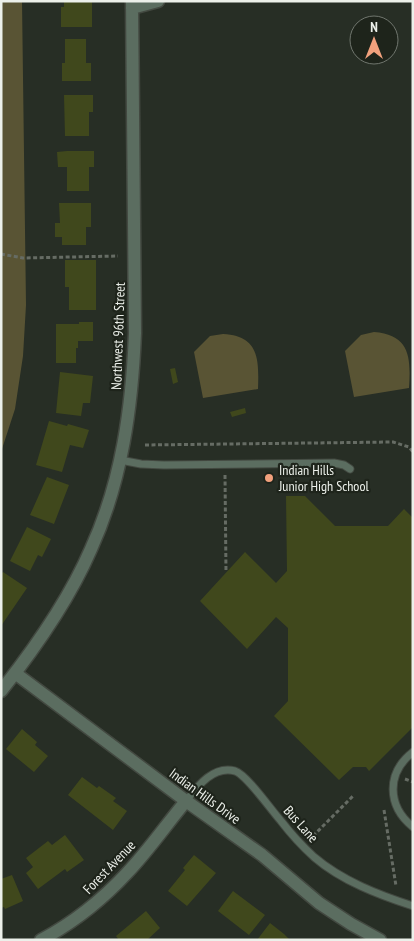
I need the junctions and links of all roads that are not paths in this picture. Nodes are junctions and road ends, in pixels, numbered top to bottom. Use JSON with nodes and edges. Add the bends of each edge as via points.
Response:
{"nodes":[{"id":1,"x":158,"y":1,"type":"edge"},
{"id":2,"x":132,"y":5,"type":"edge"},
{"id":3,"x":120,"y":460,"type":"junction"},
{"id":4,"x":350,"y":469,"type":"dead end"},
{"id":5,"x":15,"y":673,"type":"junction"},
{"id":6,"x":1,"y":691,"type":"edge"},
{"id":7,"x":413,"y":752,"type":"edge"},
{"id":8,"x":186,"y":801,"type":"junction"},
{"id":9,"x":413,"y":827,"type":"edge"},
{"id":10,"x":413,"y":906,"type":"edge"},
{"id":11,"x":41,"y":940,"type":"edge"},
{"id":12,"x":380,"y":940,"type":"edge"}],
"edges":[{"from":1,"to":2,"type":"street"},
{"from":2,"to":3,"type":"street","name":"Northwest 96th Street","via":[[134,378]]},
{"from":3,"to":4,"type":"lane","via":[[140,464],[334,463],[344,464]]},
{"from":3,"to":5,"type":"street","name":"Northwest 96th Street","via":[[109,502],[91,549],[48,627]]},
{"from":5,"to":6,"type":"street","name":"Northwest 96th Street"},
{"from":5,"to":8,"type":"street","name":"Indian Hills Drive"},
{"from":7,"to":9,"type":"lane","via":[[394,776],[393,789],[402,818]]},
{"from":8,"to":10,"type":"lane","name":"Bus Lane","via":[[213,774],[234,771],[249,782],[315,858],[366,888]]},
{"from":8,"to":11,"type":"street","name":"Forest Avenue","via":[[126,874],[85,911]]},
{"from":8,"to":12,"type":"street","name":"Indian Hills Drive","via":[[262,855],[319,903]]}]}
